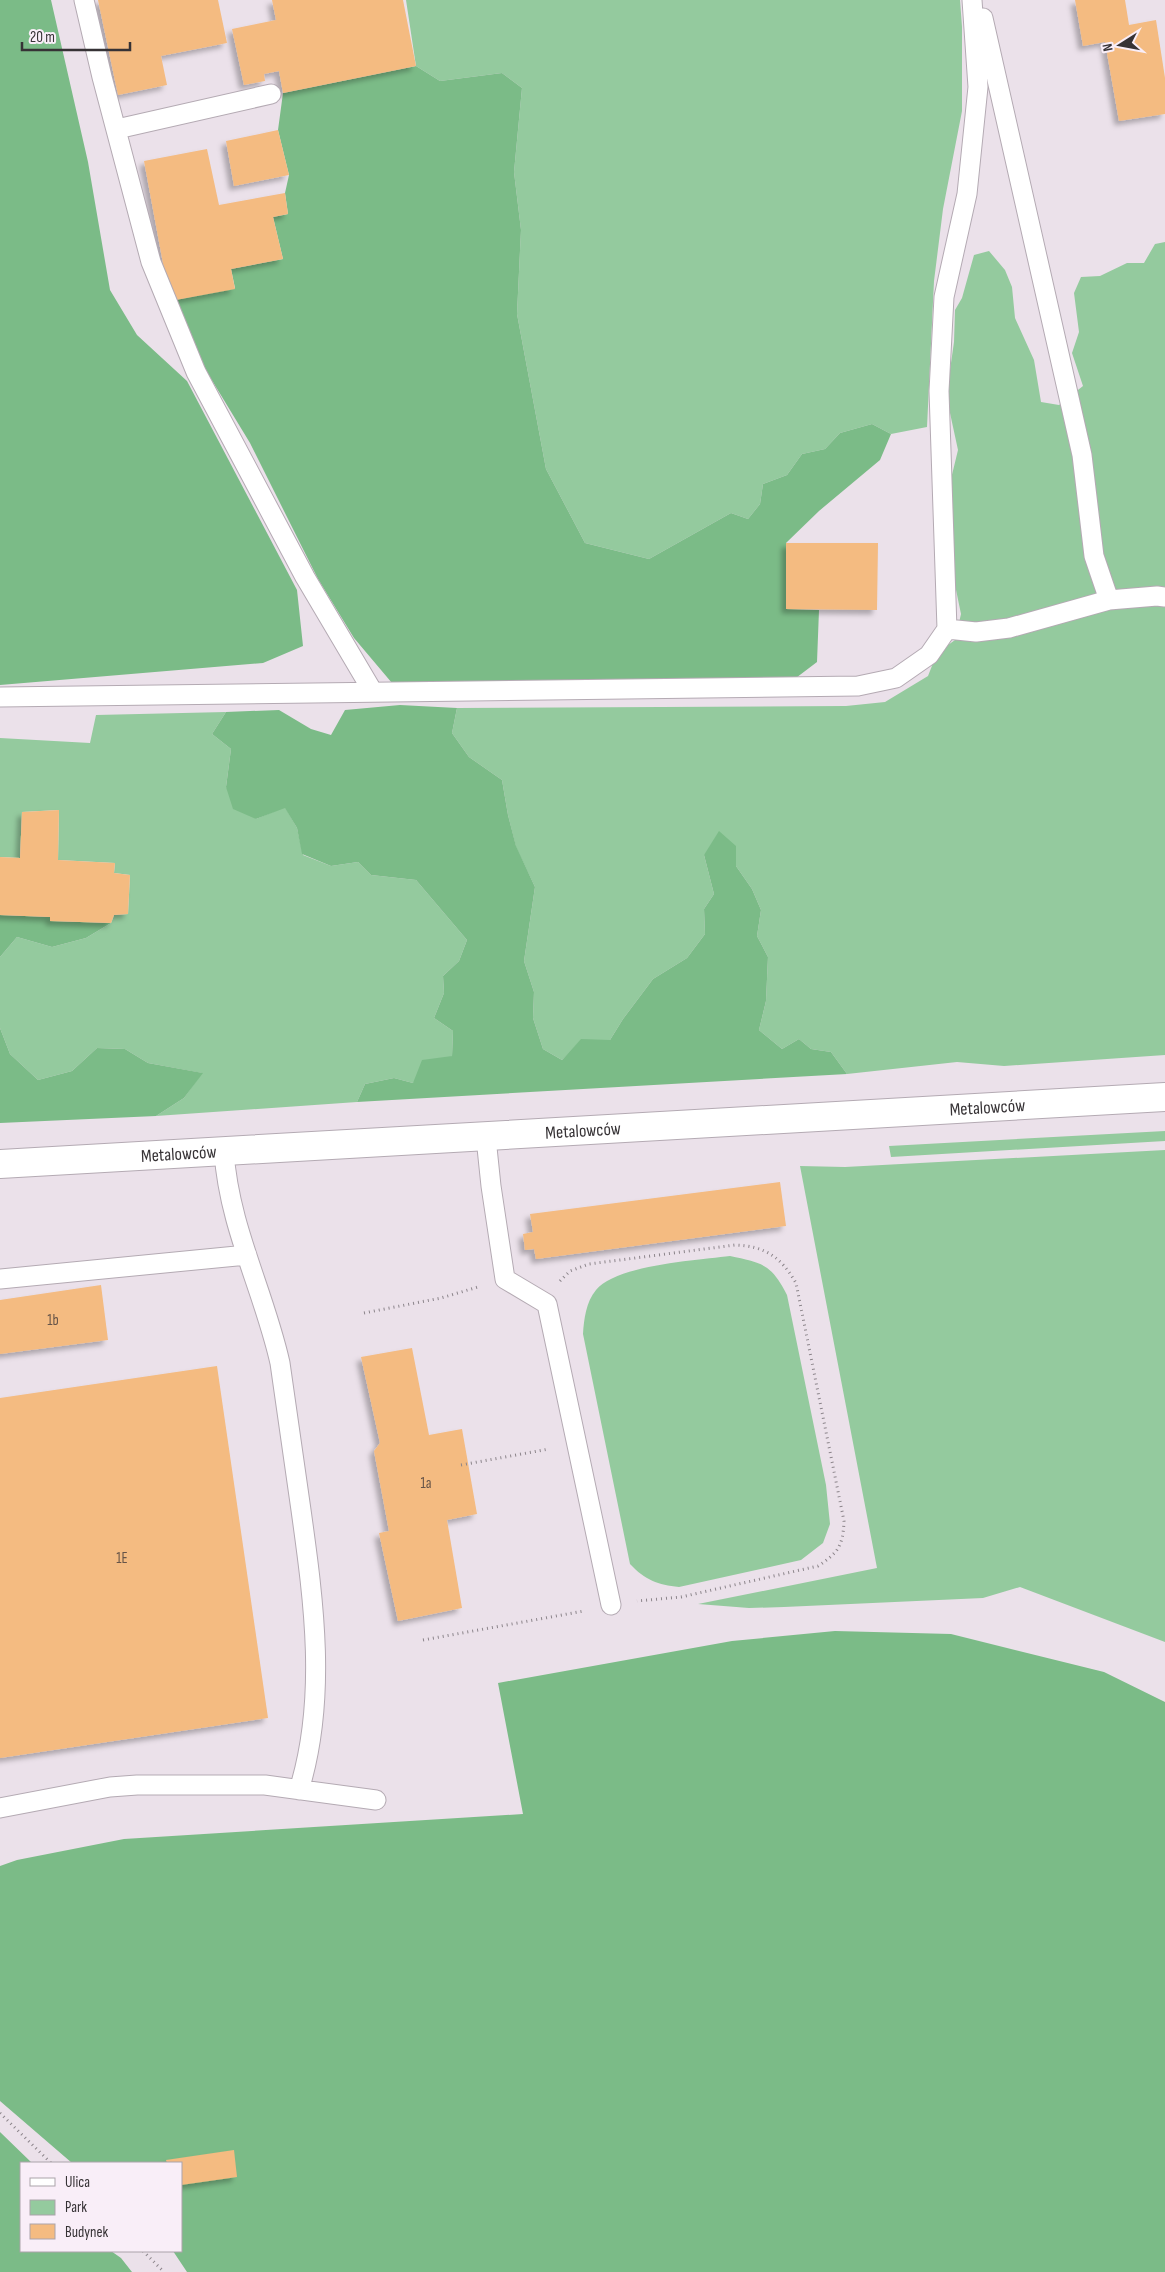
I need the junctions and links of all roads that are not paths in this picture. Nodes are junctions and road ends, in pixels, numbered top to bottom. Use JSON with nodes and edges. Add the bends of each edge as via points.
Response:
{"nodes":[{"id":1,"x":84,"y":0,"type":"edge"},
{"id":2,"x":972,"y":0,"type":"edge"},
{"id":3,"x":979,"y":0,"type":"edge"},
{"id":4,"x":271,"y":94,"type":"dead end"},
{"id":5,"x":117,"y":129,"type":"junction"},
{"id":6,"x":1165,"y":598,"type":"edge"},
{"id":7,"x":1109,"y":600,"type":"junction"},
{"id":8,"x":947,"y":629,"type":"junction"},
{"id":9,"x":373,"y":692,"type":"junction"},
{"id":10,"x":0,"y":697,"type":"edge"},
{"id":11,"x":1165,"y":1096,"type":"edge"},
{"id":12,"x":486,"y":1138,"type":"junction"},
{"id":13,"x":224,"y":1152,"type":"junction"},
{"id":14,"x":0,"y":1164,"type":"edge"},
{"id":15,"x":247,"y":1255,"type":"junction"},
{"id":16,"x":0,"y":1279,"type":"edge"},
{"id":17,"x":611,"y":1605,"type":"road end"},
{"id":18,"x":299,"y":1790,"type":"junction"},
{"id":19,"x":376,"y":1800,"type":"dead end"},
{"id":20,"x":0,"y":1808,"type":"edge"}],
"edges":[{"from":1,"to":5,"type":"lane"},
{"from":2,"to":8,"type":"lane","via":[[978,87],[968,194],[944,297],[938,391]]},
{"from":3,"to":7,"type":"lane","via":[[1082,455],[1094,556]]},
{"from":4,"to":5,"type":"lane"},
{"from":5,"to":9,"type":"lane","via":[[151,262],[196,372],[305,577]]},
{"from":6,"to":7,"type":"lane"},
{"from":7,"to":8,"type":"lane","via":[[1009,628],[976,632]]},
{"from":8,"to":9,"type":"lane","via":[[929,655],[896,678],[858,686]]},
{"from":9,"to":10,"type":"lane"},
{"from":11,"to":12,"type":"street","name":"Metalowców"},
{"from":12,"to":13,"type":"street","name":"Metalowców"},
{"from":12,"to":17,"type":"lane","via":[[505,1279],[547,1304]]},
{"from":13,"to":14,"type":"street","name":"Metalowców"},
{"from":13,"to":15,"type":"lane","via":[[232,1210]]},
{"from":15,"to":16,"type":"lane"},
{"from":15,"to":18,"type":"lane","via":[[274,1334],[280,1363],[312,1596],[315,1698],[307,1763]]},
{"from":18,"to":19,"type":"lane"},
{"from":18,"to":20,"type":"lane","via":[[265,1785],[137,1785]]}]}
